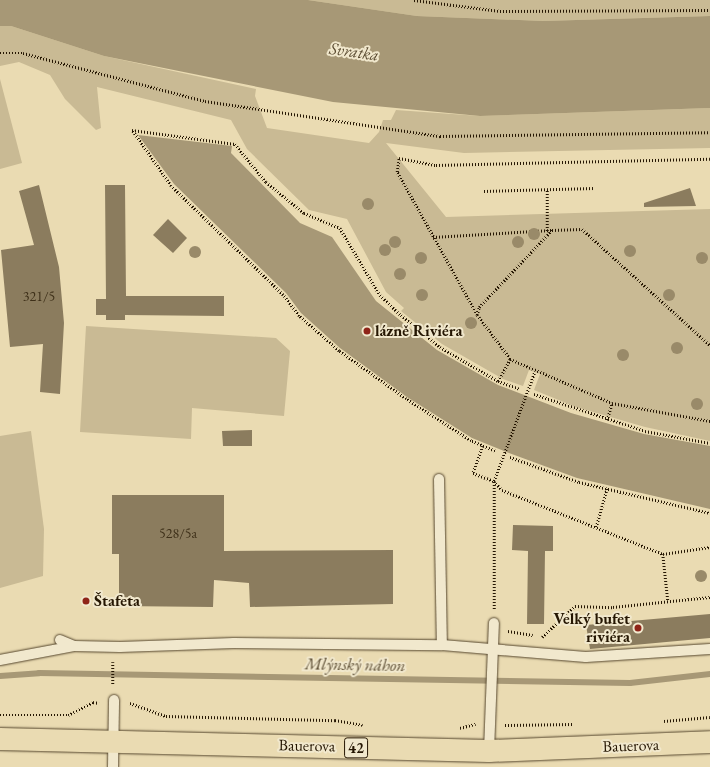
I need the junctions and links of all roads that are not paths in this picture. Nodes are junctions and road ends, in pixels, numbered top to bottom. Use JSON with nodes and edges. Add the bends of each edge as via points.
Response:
{"nodes":[{"id":1,"x":439,"y":479,"type":"dead end"},
{"id":2,"x":494,"y":626,"type":"road end"},
{"id":3,"x":60,"y":640,"type":"dead end"},
{"id":4,"x":442,"y":645,"type":"junction"},
{"id":5,"x":74,"y":646,"type":"junction"},
{"id":6,"x":492,"y":649,"type":"junction"},
{"id":7,"x":710,"y":649,"type":"edge"},
{"id":8,"x":0,"y":660,"type":"edge"},
{"id":9,"x":114,"y":702,"type":"road end"},
{"id":10,"x":0,"y":739,"type":"edge"},
{"id":11,"x":114,"y":742,"type":"junction"},
{"id":12,"x":710,"y":742,"type":"edge"},
{"id":13,"x":489,"y":751,"type":"junction"},
{"id":14,"x":113,"y":767,"type":"edge"}],
"edges":[{"from":1,"to":4,"type":"lane"},
{"from":2,"to":6,"type":"lane"},
{"from":3,"to":5,"type":"lane"},
{"from":4,"to":5,"type":"lane"},
{"from":4,"to":6,"type":"lane"},
{"from":5,"to":8,"type":"lane"},
{"from":6,"to":7,"type":"lane","via":[[586,657]]},
{"from":6,"to":13,"type":"lane"},
{"from":9,"to":11,"type":"lane"},
{"from":10,"to":11,"type":"highway","name":"Bauerova","number":"42"},
{"from":11,"to":13,"type":"highway","name":"Bauerova","number":"42"},
{"from":11,"to":14,"type":"lane"},
{"from":12,"to":13,"type":"highway","name":"Bauerova","number":"42"}]}
